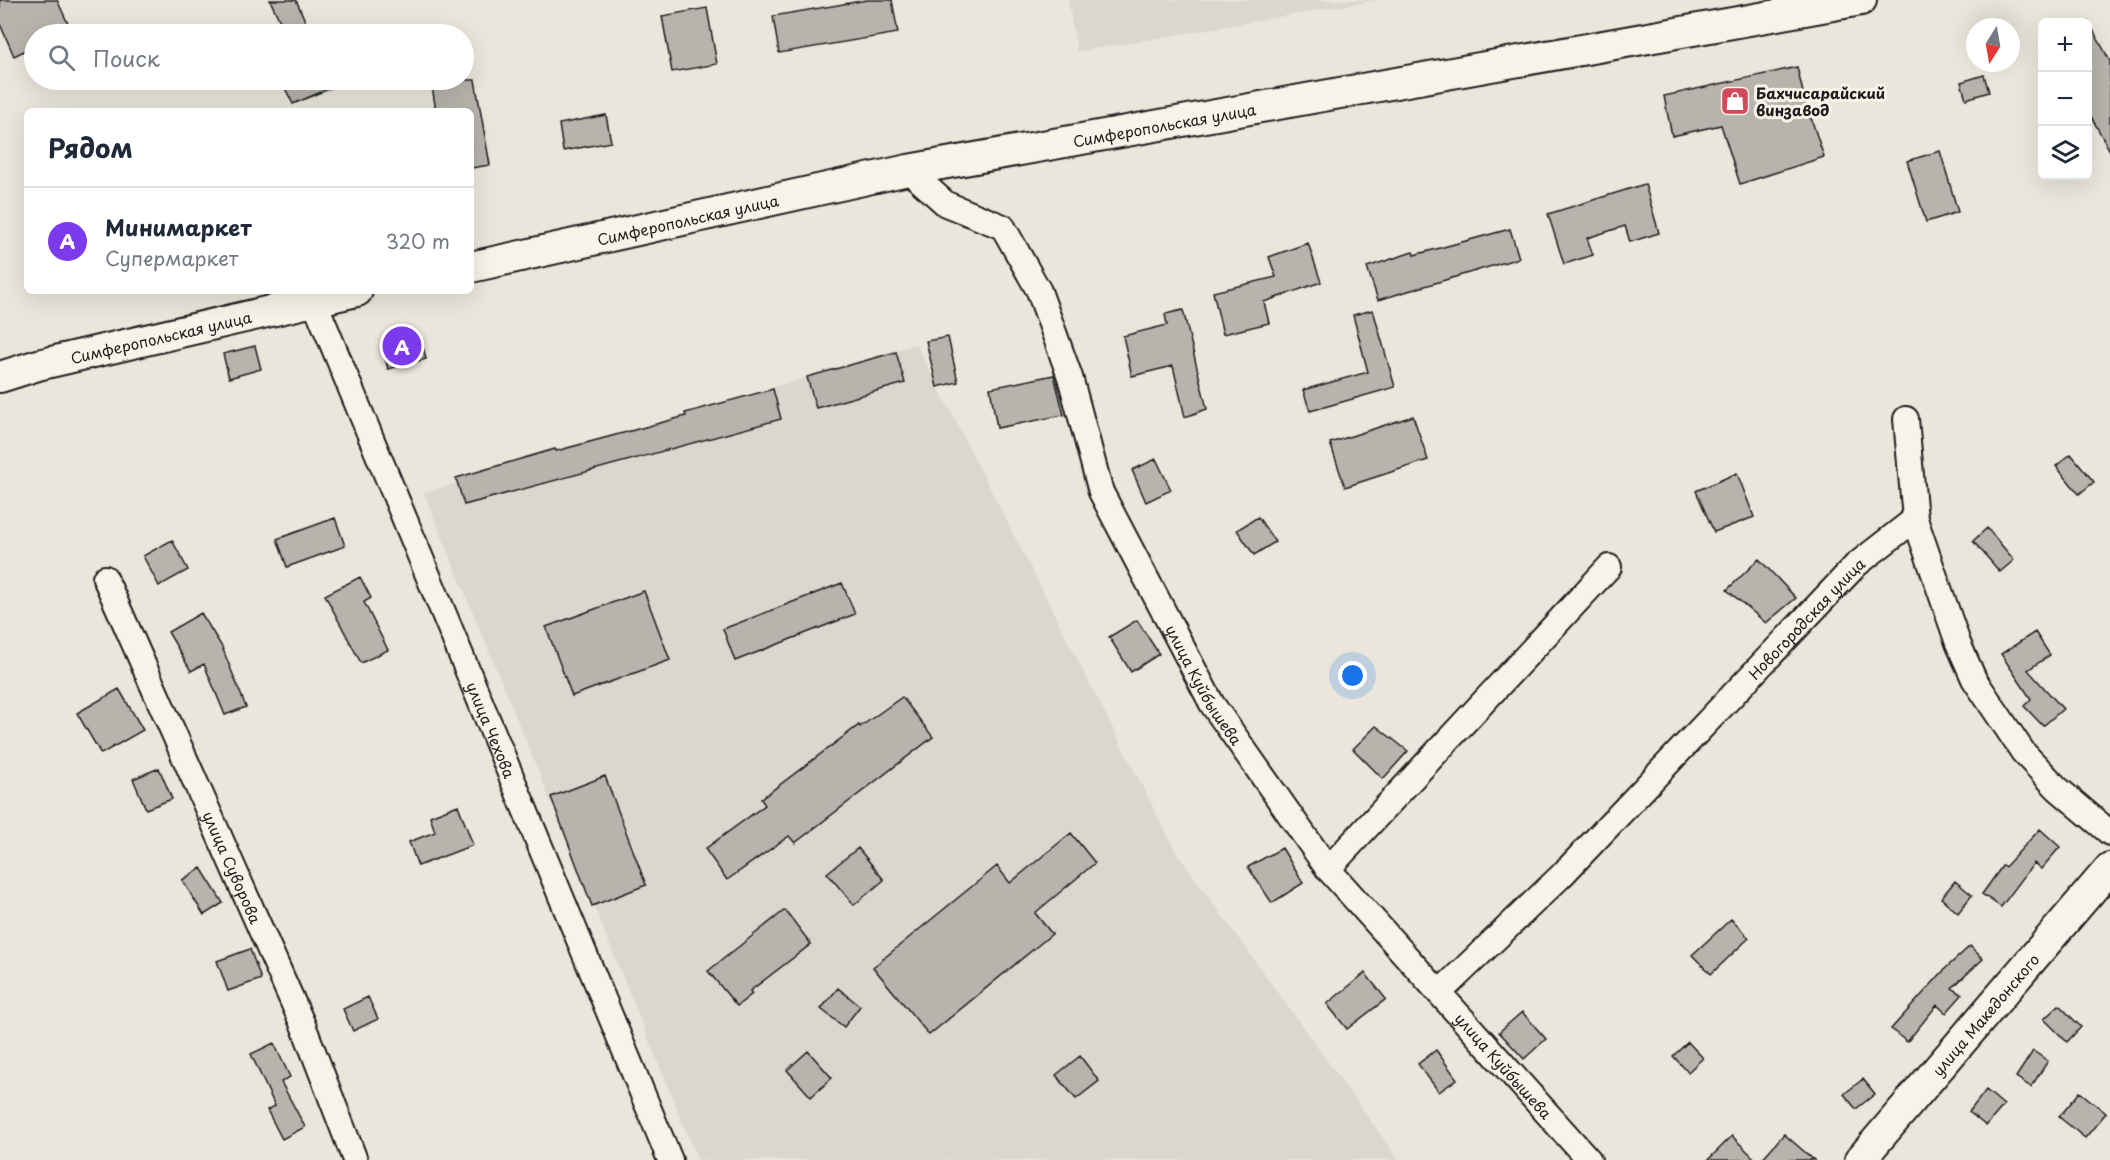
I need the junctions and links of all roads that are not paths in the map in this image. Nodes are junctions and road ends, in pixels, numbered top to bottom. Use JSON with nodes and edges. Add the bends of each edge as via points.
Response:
{"nodes":[{"id":1,"x":1861,"y":0,"type":"edge"},
{"id":2,"x":908,"y":170,"type":"junction"},
{"id":3,"x":474,"y":266,"type":"edge"},
{"id":4,"x":343,"y":294,"type":"edge"},
{"id":5,"x":314,"y":300,"type":"junction"},
{"id":6,"x":0,"y":377,"type":"edge"},
{"id":7,"x":1906,"y":419,"type":"dead end"},
{"id":8,"x":1915,"y":519,"type":"junction"},
{"id":9,"x":1609,"y":567,"type":"dead end"},
{"id":10,"x":105,"y":578,"type":"dead end"},
{"id":11,"x":2110,"y":833,"type":"edge"},
{"id":12,"x":2110,"y":868,"type":"edge"},
{"id":13,"x":1328,"y":869,"type":"junction"},
{"id":14,"x":1438,"y":993,"type":"junction"},
{"id":15,"x":355,"y":1160,"type":"edge"},
{"id":16,"x":670,"y":1160,"type":"edge"},
{"id":17,"x":1589,"y":1160,"type":"edge"},
{"id":18,"x":1860,"y":1160,"type":"edge"}],
"edges":[{"from":1,"to":2,"type":"main road","name":"Симферопольская улица"},
{"from":2,"to":3,"type":"main road","name":"Симферопольская улица"},
{"from":2,"to":13,"type":"street","name":"улица Куйбышева","via":[[946,204],[1003,227],[1039,291],[1066,366],[1101,492],[1212,704]]},
{"from":4,"to":5,"type":"main road","name":"Симферопольская улица"},
{"from":5,"to":6,"type":"main road","name":"Симферопольская улица"},
{"from":5,"to":16,"type":"street","name":"улица Чехова"},
{"from":7,"to":8,"type":"street"},
{"from":8,"to":11,"type":"street","via":[[1958,643],[1992,709],[2023,752],[2057,788]]},
{"from":8,"to":14,"type":"street","name":"Новогородская улица","via":[[1856,565],[1562,875]]},
{"from":9,"to":13,"type":"street"},
{"from":10,"to":15,"type":"street","name":"улица Суворова","via":[[303,1025]]},
{"from":12,"to":18,"type":"main road","name":"улица Македонского"},
{"from":13,"to":14,"type":"street","name":"улица Куйбышева"},
{"from":14,"to":17,"type":"street","name":"улица Куйбышева"}]}
